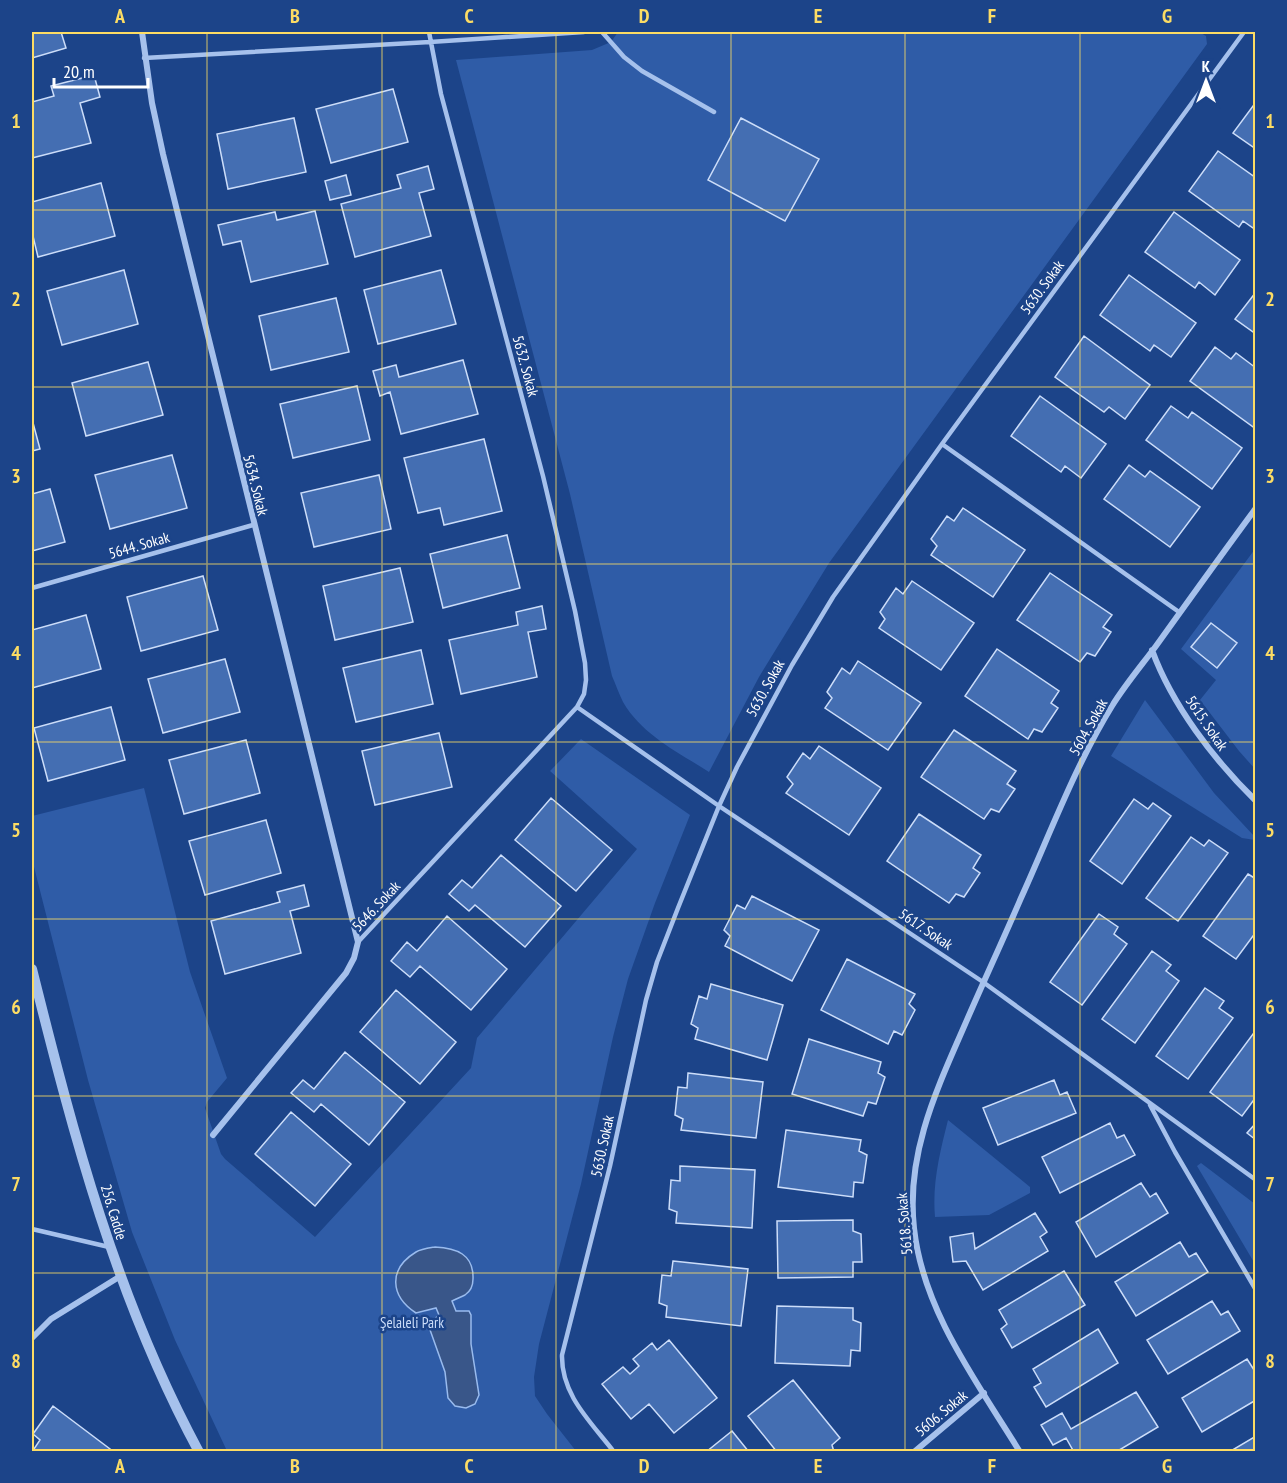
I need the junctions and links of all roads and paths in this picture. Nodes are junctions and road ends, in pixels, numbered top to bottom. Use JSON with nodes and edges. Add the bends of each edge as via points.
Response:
{"nodes":[{"id":1,"x":142,"y":32,"type":"edge"},
{"id":2,"x":429,"y":32,"type":"edge"},
{"id":3,"x":584,"y":32,"type":"edge"},
{"id":4,"x":602,"y":32,"type":"edge"},
{"id":5,"x":1244,"y":32,"type":"edge"},
{"id":6,"x":430,"y":42,"type":"junction"},
{"id":7,"x":144,"y":58,"type":"junction"},
{"id":8,"x":714,"y":112,"type":"dead end"},
{"id":9,"x":942,"y":444,"type":"junction"},
{"id":10,"x":1256,"y":508,"type":"edge"},
{"id":11,"x":253,"y":525,"type":"junction"},
{"id":12,"x":32,"y":588,"type":"edge"},
{"id":13,"x":1179,"y":612,"type":"junction"},
{"id":14,"x":1152,"y":650,"type":"junction"},
{"id":15,"x":577,"y":707,"type":"junction"},
{"id":16,"x":1256,"y":801,"type":"edge"},
{"id":17,"x":719,"y":806,"type":"junction"},
{"id":18,"x":358,"y":942,"type":"junction"},
{"id":19,"x":32,"y":969,"type":"edge"},
{"id":20,"x":983,"y":982,"type":"junction"},
{"id":21,"x":1148,"y":1102,"type":"junction"},
{"id":22,"x":213,"y":1135,"type":"dead end"},
{"id":23,"x":1256,"y":1180,"type":"edge"},
{"id":24,"x":32,"y":1229,"type":"edge"},
{"id":25,"x":109,"y":1247,"type":"junction"},
{"id":26,"x":119,"y":1277,"type":"junction"},
{"id":27,"x":1256,"y":1290,"type":"edge"},
{"id":28,"x":32,"y":1338,"type":"edge"},
{"id":29,"x":984,"y":1393,"type":"junction"},
{"id":30,"x":199,"y":1452,"type":"edge"},
{"id":31,"x":614,"y":1452,"type":"edge"},
{"id":32,"x":914,"y":1452,"type":"edge"},
{"id":33,"x":1020,"y":1452,"type":"edge"}],
"edges":[{"from":1,"to":7,"type":"street","name":"5634. Sokak"},
{"from":2,"to":6,"type":"lane","name":"5632. Sokak"},
{"from":3,"to":6,"type":"lane"},
{"from":4,"to":8,"type":"lane","via":[[633,65]]},
{"from":5,"to":9,"type":"lane","name":"5630. Sokak"},
{"from":6,"to":7,"type":"lane"},
{"from":6,"to":15,"type":"lane","name":"5632. Sokak","via":[[575,611],[586,680]]},
{"from":7,"to":11,"type":"street","name":"5634. Sokak","via":[[163,154]]},
{"from":9,"to":13,"type":"lane"},
{"from":9,"to":17,"type":"lane","name":"5630. Sokak","via":[[833,597],[765,712]]},
{"from":10,"to":13,"type":"street","name":"5604. Sokak"},
{"from":11,"to":12,"type":"lane","name":"5644. Sokak"},
{"from":11,"to":18,"type":"street","name":"5634. Sokak"},
{"from":13,"to":14,"type":"street","name":"5604. Sokak"},
{"from":14,"to":16,"type":"street","name":"5615. Sokak","via":[[1162,676],[1186,716],[1220,763]]},
{"from":14,"to":20,"type":"street","name":"5604. Sokak","via":[[1114,703],[1088,749]]},
{"from":15,"to":17,"type":"lane","name":"5617. Sokak"},
{"from":15,"to":18,"type":"lane","name":"5646. Sokak"},
{"from":17,"to":20,"type":"lane","name":"5617. Sokak"},
{"from":17,"to":31,"type":"lane","name":"5630. Sokak","via":[[646,1000],[610,1166],[562,1355],[563,1376],[570,1394]]},
{"from":18,"to":22,"type":"street","name":"5646. Sokak","via":[[346,973]]},
{"from":19,"to":25,"type":"street","name":"256. Cadde","via":[[66,1104]]},
{"from":20,"to":21,"type":"lane","name":"5617. Sokak"},
{"from":20,"to":29,"type":"street","name":"5618. Sokak","via":[[933,1097],[914,1169],[912,1197],[925,1279],[952,1339]]},
{"from":21,"to":23,"type":"lane","name":"5617. Sokak"},
{"from":21,"to":27,"type":"lane"},
{"from":24,"to":25,"type":"lane"},
{"from":25,"to":26,"type":"street","name":"256. Cadde"},
{"from":26,"to":28,"type":"street","via":[[51,1319]]},
{"from":26,"to":30,"type":"street","name":"256. Cadde","via":[[147,1346]]},
{"from":29,"to":32,"type":"street","name":"5606. Sokak"},
{"from":29,"to":33,"type":"street","name":"5618. Sokak"}]}
